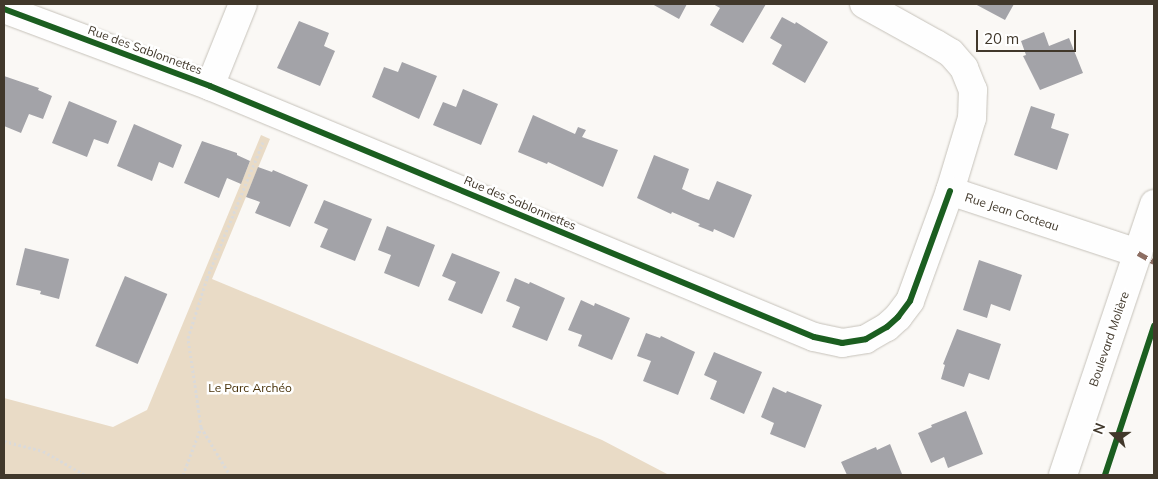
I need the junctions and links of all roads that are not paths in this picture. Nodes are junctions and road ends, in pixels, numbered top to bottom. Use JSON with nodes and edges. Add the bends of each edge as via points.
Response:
{"nodes":[{"id":1,"x":244,"y":4,"type":"edge"},
{"id":2,"x":864,"y":4,"type":"edge"},
{"id":3,"x":4,"y":9,"type":"edge"},
{"id":4,"x":210,"y":86,"type":"junction"},
{"id":5,"x":950,"y":191,"type":"junction"},
{"id":6,"x":1154,"y":204,"type":"edge"},
{"id":7,"x":1138,"y":253,"type":"junction"},
{"id":8,"x":1063,"y":475,"type":"edge"}],
"edges":[{"from":1,"to":4,"type":"street"},
{"from":2,"to":5,"type":"street","name":"Rue Jean Cocteau","via":[[951,53],[964,68],[973,90],[972,118]]},
{"from":3,"to":4,"type":"street","name":"Rue des Sablonnettes"},
{"from":4,"to":5,"type":"street","name":"Rue des Sablonnettes","via":[[814,337],[842,343],[866,339],[886,327],[910,301]]},
{"from":5,"to":7,"type":"street","name":"Rue Jean Cocteau"},
{"from":6,"to":7,"type":"street","name":"Boulevard Molière"},
{"from":7,"to":8,"type":"street","name":"Boulevard Molière"}]}
